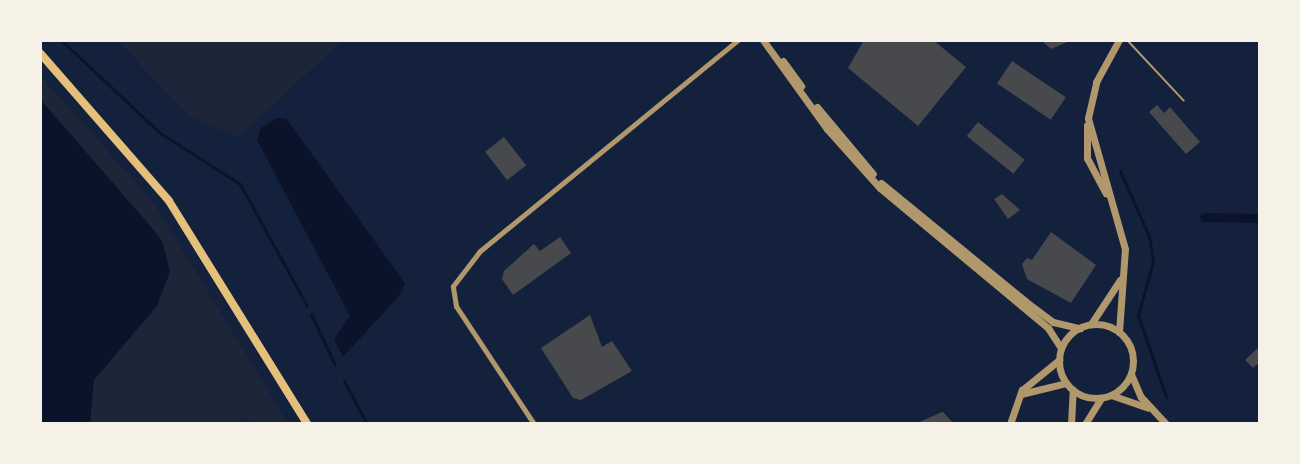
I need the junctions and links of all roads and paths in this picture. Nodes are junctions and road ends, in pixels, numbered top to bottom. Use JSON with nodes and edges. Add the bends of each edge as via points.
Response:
{"nodes":[{"id":1,"x":738,"y":40,"type":"edge"},
{"id":2,"x":766,"y":40,"type":"edge"},
{"id":3,"x":1119,"y":40,"type":"edge"},
{"id":4,"x":1127,"y":40,"type":"edge"},
{"id":5,"x":40,"y":47,"type":"edge"},
{"id":6,"x":40,"y":52,"type":"edge"},
{"id":7,"x":40,"y":61,"type":"edge"},
{"id":8,"x":57,"y":70,"type":"junction"},
{"id":9,"x":1184,"y":100,"type":"dead end"},
{"id":10,"x":1122,"y":278,"type":"junction"},
{"id":11,"x":1091,"y":324,"type":"junction"},
{"id":12,"x":1080,"y":328,"type":"junction"},
{"id":13,"x":1119,"y":332,"type":"junction"},
{"id":14,"x":1061,"y":348,"type":"junction"},
{"id":15,"x":1059,"y":360,"type":"junction"},
{"id":16,"x":1131,"y":374,"type":"junction"},
{"id":17,"x":1066,"y":383,"type":"junction"},
{"id":18,"x":1073,"y":390,"type":"junction"},
{"id":19,"x":1019,"y":395,"type":"junction"},
{"id":20,"x":1111,"y":395,"type":"junction"},
{"id":21,"x":1101,"y":398,"type":"junction"},
{"id":22,"x":1152,"y":411,"type":"junction"},
{"id":23,"x":307,"y":423,"type":"edge"},
{"id":24,"x":534,"y":423,"type":"edge"},
{"id":25,"x":1010,"y":423,"type":"edge"},
{"id":26,"x":1071,"y":423,"type":"edge"},
{"id":27,"x":1085,"y":423,"type":"edge"},
{"id":28,"x":1166,"y":423,"type":"edge"}],
"edges":[{"from":1,"to":24,"type":"street","via":[[480,251],[453,286],[456,306]]},
{"from":2,"to":12,"type":"street","via":[[882,184],[1053,322]]},
{"from":2,"to":14,"type":"street","via":[[827,129],[880,188],[1048,328]]},
{"from":3,"to":10,"type":"street","via":[[1096,82],[1088,118],[1107,195],[1123,234]]},
{"from":4,"to":9,"type":"lane"},
{"from":5,"to":8,"type":"main road"},
{"from":6,"to":8,"type":"main road"},
{"from":7,"to":8,"type":"main road"},
{"from":8,"to":23,"type":"main road","via":[[169,201]]},
{"from":10,"to":11,"type":"street"},
{"from":10,"to":13,"type":"street"},
{"from":11,"to":12,"type":"street"},
{"from":11,"to":13,"type":"street"},
{"from":12,"to":14,"type":"street"},
{"from":13,"to":16,"type":"street","via":[[1131,351]]},
{"from":14,"to":15,"type":"street"},
{"from":15,"to":17,"type":"street"},
{"from":15,"to":19,"type":"street"},
{"from":16,"to":20,"type":"street"},
{"from":16,"to":22,"type":"street"},
{"from":17,"to":18,"type":"street"},
{"from":17,"to":19,"type":"street"},
{"from":18,"to":21,"type":"street"},
{"from":18,"to":26,"type":"street"},
{"from":19,"to":25,"type":"street"},
{"from":20,"to":21,"type":"street"},
{"from":20,"to":22,"type":"street"},
{"from":21,"to":27,"type":"street"},
{"from":22,"to":28,"type":"street"}]}
